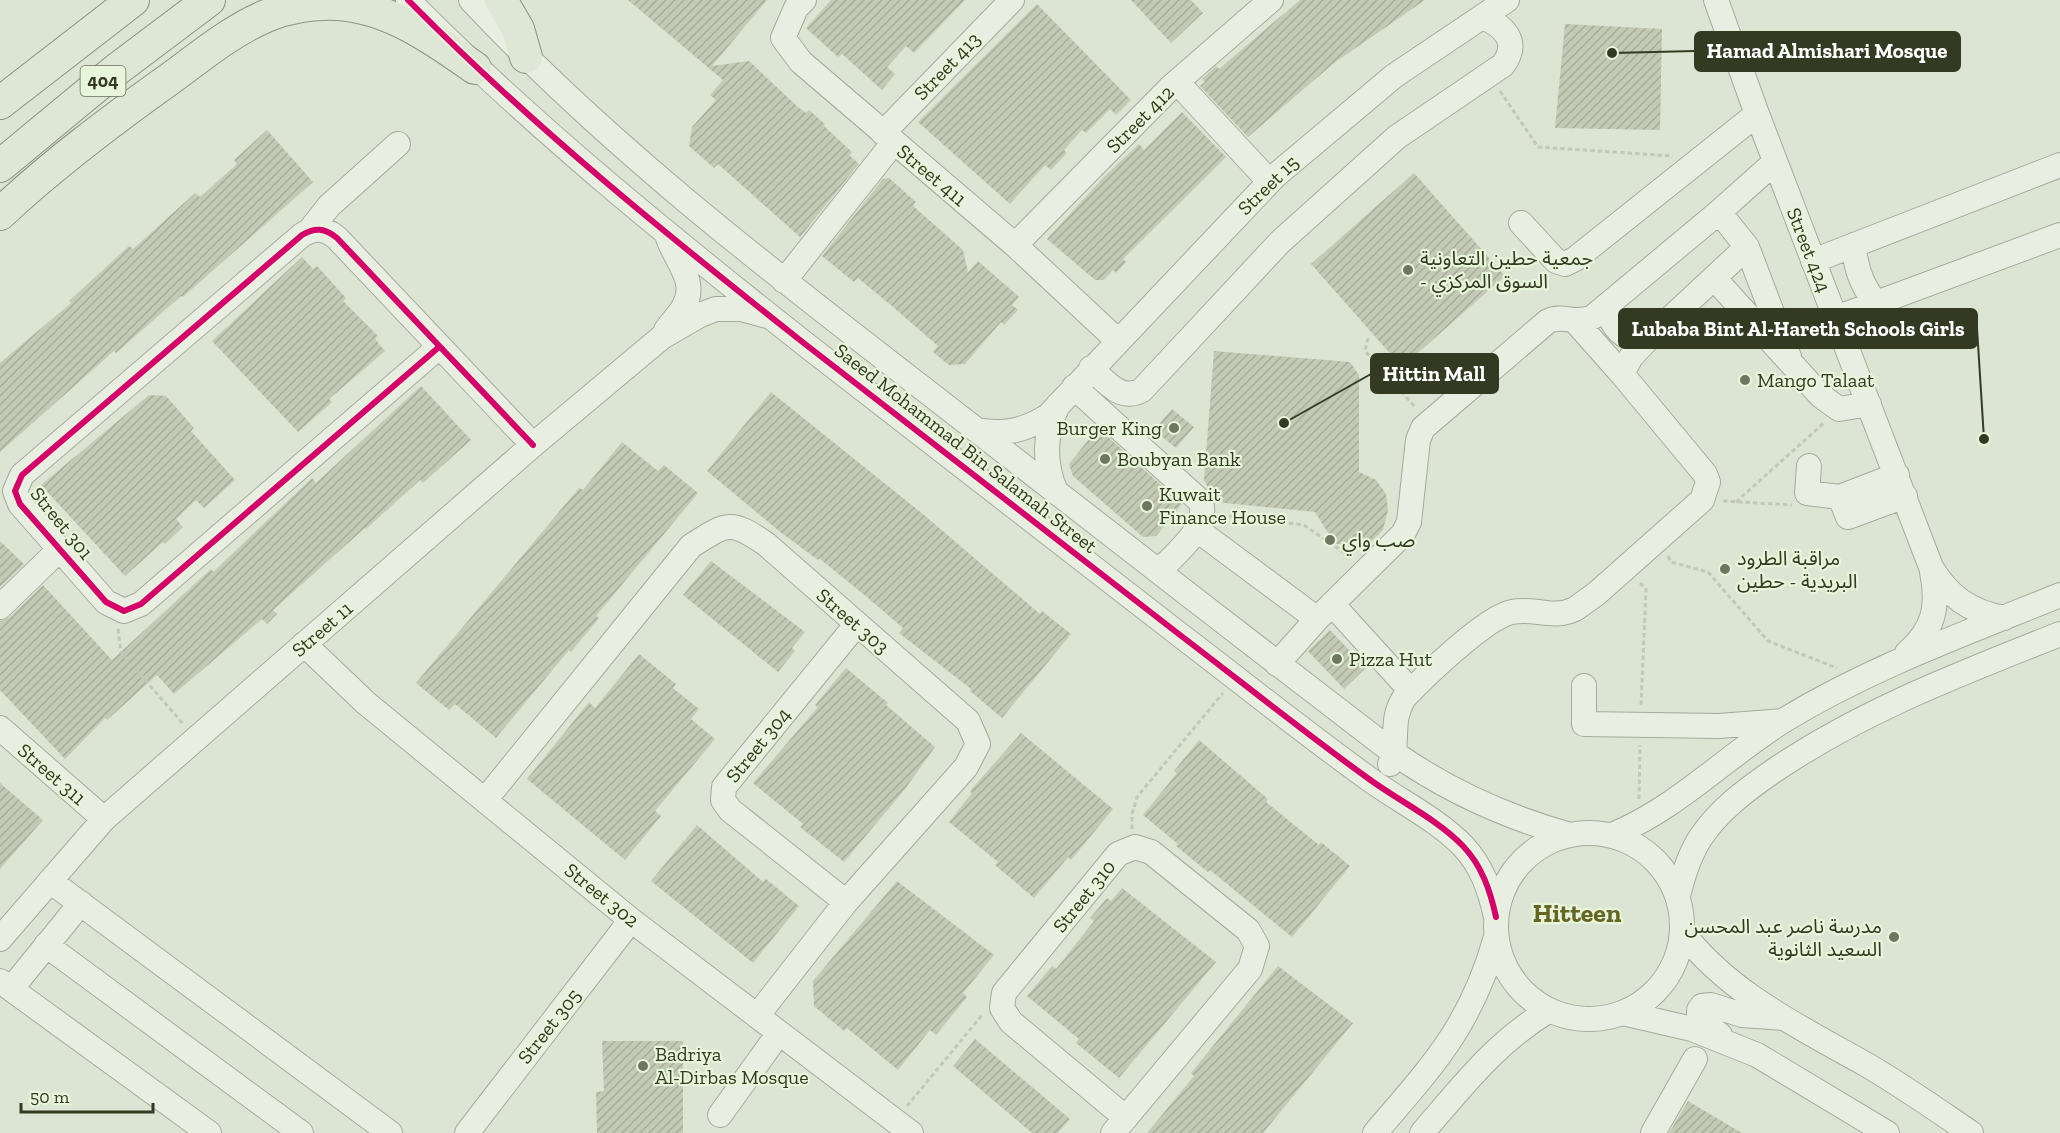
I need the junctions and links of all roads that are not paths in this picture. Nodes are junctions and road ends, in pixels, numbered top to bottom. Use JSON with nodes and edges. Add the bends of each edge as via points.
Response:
{"nodes":[{"id":1,"x":114,"y":0,"type":"edge"},
{"id":2,"x":133,"y":0,"type":"edge"},
{"id":3,"x":180,"y":0,"type":"edge"},
{"id":4,"x":209,"y":0,"type":"edge"},
{"id":5,"x":408,"y":0,"type":"edge"},
{"id":6,"x":471,"y":0,"type":"edge"},
{"id":7,"x":501,"y":0,"type":"edge"},
{"id":8,"x":804,"y":0,"type":"edge"},
{"id":9,"x":1012,"y":0,"type":"edge"},
{"id":10,"x":1271,"y":0,"type":"edge"},
{"id":11,"x":1507,"y":0,"type":"edge"},
{"id":12,"x":1716,"y":0,"type":"edge"},
{"id":13,"x":1483,"y":17,"type":"junction"},
{"id":14,"x":84,"y":36,"type":"junction"},
{"id":15,"x":526,"y":57,"type":"junction"},
{"id":16,"x":475,"y":68,"type":"junction"},
{"id":17,"x":1177,"y":82,"type":"junction"},
{"id":18,"x":0,"y":104,"type":"edge"},
{"id":19,"x":1757,"y":114,"type":"junction"},
{"id":20,"x":888,"y":138,"type":"junction"},
{"id":21,"x":398,"y":144,"type":"dead end"},
{"id":22,"x":0,"y":148,"type":"edge"},
{"id":23,"x":1775,"y":162,"type":"junction"},
{"id":24,"x":2060,"y":165,"type":"edge"},
{"id":25,"x":0,"y":166,"type":"edge"},
{"id":26,"x":1269,"y":181,"type":"junction"},
{"id":27,"x":1719,"y":212,"type":"junction"},
{"id":28,"x":0,"y":214,"type":"edge"},
{"id":29,"x":1521,"y":223,"type":"dead end"},
{"id":30,"x":310,"y":230,"type":"junction"},
{"id":31,"x":667,"y":234,"type":"junction"},
{"id":32,"x":2060,"y":235,"type":"edge"},
{"id":33,"x":1015,"y":245,"type":"junction"},
{"id":34,"x":1854,"y":245,"type":"junction"},
{"id":35,"x":1747,"y":248,"type":"junction"},
{"id":36,"x":1813,"y":261,"type":"junction"},
{"id":37,"x":1714,"y":278,"type":"junction"},
{"id":38,"x":784,"y":281,"type":"junction"},
{"id":39,"x":1877,"y":304,"type":"junction"},
{"id":40,"x":1606,"y":306,"type":"junction"},
{"id":41,"x":772,"y":317,"type":"junction"},
{"id":42,"x":1836,"y":318,"type":"junction"},
{"id":43,"x":1575,"y":321,"type":"junction"},
{"id":44,"x":662,"y":337,"type":"junction"},
{"id":45,"x":1117,"y":340,"type":"junction"},
{"id":46,"x":1645,"y":342,"type":"junction"},
{"id":47,"x":439,"y":347,"type":"junction"},
{"id":48,"x":1789,"y":357,"type":"junction"},
{"id":49,"x":1091,"y":368,"type":"junction"},
{"id":50,"x":1623,"y":374,"type":"junction"},
{"id":51,"x":1858,"y":376,"type":"junction"},
{"id":52,"x":1074,"y":387,"type":"junction"},
{"id":53,"x":1830,"y":402,"type":"junction"},
{"id":54,"x":1869,"y":404,"type":"junction"},
{"id":55,"x":1058,"y":405,"type":"junction"},
{"id":56,"x":976,"y":430,"type":"junction"},
{"id":57,"x":533,"y":445,"type":"junction"},
{"id":58,"x":1809,"y":466,"type":"dead end"},
{"id":59,"x":1901,"y":485,"type":"junction"},
{"id":60,"x":1056,"y":492,"type":"junction"},
{"id":61,"x":1200,"y":521,"type":"junction"},
{"id":62,"x":60,"y":549,"type":"junction"},
{"id":63,"x":1931,"y":567,"type":"junction"},
{"id":64,"x":1160,"y":570,"type":"junction"},
{"id":65,"x":2060,"y":595,"type":"edge"},
{"id":66,"x":0,"y":607,"type":"edge"},
{"id":67,"x":1324,"y":611,"type":"junction"},
{"id":68,"x":2004,"y":618,"type":"junction"},
{"id":69,"x":856,"y":625,"type":"junction"},
{"id":70,"x":2060,"y":634,"type":"edge"},
{"id":71,"x":304,"y":644,"type":"junction"},
{"id":72,"x":1899,"y":660,"type":"junction"},
{"id":73,"x":1277,"y":664,"type":"junction"},
{"id":74,"x":1584,"y":686,"type":"dead end"},
{"id":75,"x":1411,"y":691,"type":"junction"},
{"id":76,"x":1783,"y":721,"type":"junction"},
{"id":77,"x":1719,"y":726,"type":"junction"},
{"id":78,"x":1,"y":731,"type":"edge"},
{"id":79,"x":1760,"y":738,"type":"junction"},
{"id":80,"x":1394,"y":753,"type":"junction"},
{"id":81,"x":1723,"y":765,"type":"junction"},
{"id":82,"x":1772,"y":772,"type":"junction"},
{"id":83,"x":1370,"y":780,"type":"junction"},
{"id":84,"x":485,"y":800,"type":"junction"},
{"id":85,"x":104,"y":819,"type":"junction"},
{"id":86,"x":1570,"y":835,"type":"junction"},
{"id":87,"x":1612,"y":836,"type":"junction"},
{"id":88,"x":50,"y":881,"type":"junction"},
{"id":89,"x":1678,"y":896,"type":"junction"},
{"id":90,"x":846,"y":902,"type":"junction"},
{"id":91,"x":81,"y":903,"type":"junction"},
{"id":92,"x":631,"y":920,"type":"junction"},
{"id":93,"x":1496,"y":927,"type":"junction"},
{"id":94,"x":1682,"y":932,"type":"junction"},
{"id":95,"x":0,"y":939,"type":"edge"},
{"id":96,"x":46,"y":945,"type":"junction"},
{"id":97,"x":5,"y":985,"type":"edge"},
{"id":98,"x":1548,"y":1011,"type":"junction"},
{"id":99,"x":1623,"y":1013,"type":"junction"},
{"id":100,"x":757,"y":1016,"type":"junction"},
{"id":101,"x":1783,"y":1018,"type":"junction"},
{"id":102,"x":779,"y":1033,"type":"junction"},
{"id":103,"x":1730,"y":1043,"type":"junction"},
{"id":104,"x":1695,"y":1059,"type":"dead end"},
{"id":105,"x":720,"y":1114,"type":"dead end"},
{"id":106,"x":1119,"y":1125,"type":"edge"},
{"id":107,"x":905,"y":1130,"type":"edge"},
{"id":108,"x":468,"y":1132,"type":"edge"},
{"id":109,"x":209,"y":1133,"type":"edge"},
{"id":110,"x":301,"y":1133,"type":"edge"},
{"id":111,"x":390,"y":1133,"type":"edge"},
{"id":112,"x":1375,"y":1133,"type":"edge"},
{"id":113,"x":1422,"y":1133,"type":"edge"},
{"id":114,"x":1653,"y":1133,"type":"edge"},
{"id":115,"x":1887,"y":1133,"type":"edge"},
{"id":116,"x":1971,"y":1133,"type":"edge"}],
"edges":[{"from":1,"to":14,"type":"main road"},
{"from":2,"to":14,"type":"main road","number":"404"},
{"from":3,"to":22,"type":"main road"},
{"from":4,"to":25,"type":"main road","number":"404"},
{"from":5,"to":16,"type":"street","name":"Saeed Mohammad Bin Salamah Street"},
{"from":6,"to":15,"type":"street","name":"Saeed Mohammad Bin Salamah Street"},
{"from":7,"to":15,"type":"main road","via":[[518,29]]},
{"from":8,"to":20,"type":"street","name":"Street 411","via":[[796,8],[783,38],[801,62]]},
{"from":9,"to":20,"type":"street","name":"Street 413"},
{"from":10,"to":17,"type":"street","name":"Street 412"},
{"from":11,"to":13,"type":"street","name":"Street 15"},
{"from":12,"to":19,"type":"street","name":"Street 424"},
{"from":13,"to":26,"type":"street","name":"Street 15","via":[[1394,76]]},
{"from":13,"to":49,"type":"street","via":[[1504,31],[1512,50],[1503,65],[1398,137],[1280,242],[1142,390],[1133,396],[1125,394]]},
{"from":14,"to":18,"type":"main road","number":"404"},
{"from":15,"to":38,"type":"street","name":"Saeed Mohammad Bin Salamah Street","via":[[632,154]]},
{"from":16,"to":28,"type":"main road","via":[[418,30],[387,16],[337,4],[285,10],[236,32],[153,90],[74,150]]},
{"from":16,"to":31,"type":"street","name":"Saeed Mohammad Bin Salamah Street"},
{"from":17,"to":26,"type":"street"},
{"from":17,"to":33,"type":"street","name":"Street 412"},
{"from":19,"to":23,"type":"street","name":"Street 424"},
{"from":19,"to":29,"type":"street","via":[[1575,260],[1565,264],[1556,261]]},
{"from":20,"to":33,"type":"street","name":"Street 411"},
{"from":20,"to":38,"type":"street","name":"Street 413"},
{"from":21,"to":30,"type":"street","name":"Street 301","via":[[329,206]]},
{"from":23,"to":27,"type":"street"},
{"from":23,"to":36,"type":"street","name":"Street 424"},
{"from":24,"to":34,"type":"street"},
{"from":26,"to":45,"type":"street","name":"Street 15"},
{"from":27,"to":35,"type":"street"},
{"from":27,"to":40,"type":"street"},
{"from":30,"to":47,"type":"street","via":[[329,232],[337,238]]},
{"from":30,"to":62,"type":"street","name":"Street 301","via":[[22,475],[15,491],[20,504]]},
{"from":31,"to":41,"type":"street","name":"Saeed Mohammad Bin Salamah Street"},
{"from":31,"to":44,"type":"street","name":"Street 11","via":[[689,289],[683,307]]},
{"from":32,"to":39,"type":"street"},
{"from":33,"to":45,"type":"street","name":"Street 411"},
{"from":34,"to":36,"type":"street"},
{"from":34,"to":39,"type":"street","via":[[1855,264]]},
{"from":35,"to":37,"type":"street"},
{"from":35,"to":48,"type":"street"},
{"from":36,"to":42,"type":"street","name":"Street 424"},
{"from":37,"to":46,"type":"street"},
{"from":37,"to":48,"type":"street"},
{"from":38,"to":56,"type":"street","name":"Saeed Mohammad Bin Salamah Street"},
{"from":39,"to":42,"type":"street"},
{"from":40,"to":43,"type":"street","via":[[1586,320]]},
{"from":40,"to":46,"type":"street","via":[[1620,334]]},
{"from":41,"to":44,"type":"street","name":"Street 11","via":[[741,309],[716,309]]},
{"from":41,"to":83,"type":"street","name":"Saeed Mohammad Bin Salamah Street"},
{"from":42,"to":51,"type":"street","name":"Street 424"},
{"from":43,"to":50,"type":"street"},
{"from":43,"to":67,"type":"street","via":[[1548,321],[1423,428],[1418,440],[1409,522],[1403,534]]},
{"from":44,"to":57,"type":"street","name":"Street 11"},
{"from":45,"to":49,"type":"street","name":"Street 15"},
{"from":46,"to":50,"type":"street","via":[[1631,357]]},
{"from":47,"to":57,"type":"street"},
{"from":47,"to":62,"type":"street","name":"Street 301","via":[[141,604],[124,611],[106,602]]},
{"from":48,"to":53,"type":"street"},
{"from":49,"to":52,"type":"street","name":"Street 15"},
{"from":50,"to":75,"type":"street","via":[[1705,474],[1708,482],[1702,500],[1596,594],[1562,615],[1513,611],[1487,623]]},
{"from":51,"to":53,"type":"street"},
{"from":51,"to":54,"type":"street","name":"Street 424"},
{"from":52,"to":55,"type":"street","name":"Street 15"},
{"from":52,"to":61,"type":"street","via":[[1197,496]]},
{"from":53,"to":54,"type":"street"},
{"from":54,"to":59,"type":"street","name":"Street 424"},
{"from":55,"to":56,"type":"street","name":"Street 15","via":[[1035,424],[1021,429]]},
{"from":55,"to":60,"type":"street","name":"Street 15","via":[[1046,442],[1047,468]]},
{"from":56,"to":60,"type":"street","name":"Saeed Mohammad Bin Salamah Street"},
{"from":57,"to":71,"type":"street","name":"Street 11"},
{"from":58,"to":59,"type":"street","via":[[1808,493],[1844,507]]},
{"from":59,"to":63,"type":"street","name":"Street 424"},
{"from":60,"to":64,"type":"street","name":"Saeed Mohammad Bin Salamah Street"},
{"from":61,"to":64,"type":"street"},
{"from":61,"to":67,"type":"street"},
{"from":62,"to":66,"type":"street"},
{"from":63,"to":68,"type":"street","name":"Street 424","via":[[1961,602]]},
{"from":63,"to":72,"type":"street","name":"Street 424","via":[[1934,614],[1926,633]]},
{"from":64,"to":73,"type":"street","name":"Saeed Mohammad Bin Salamah Street"},
{"from":65,"to":68,"type":"street"},
{"from":67,"to":73,"type":"street"},
{"from":67,"to":75,"type":"street"},
{"from":68,"to":72,"type":"street"},
{"from":69,"to":84,"type":"street","name":"Street 303","via":[[766,544],[743,528],[722,526],[691,546]]},
{"from":69,"to":90,"type":"street","name":"Street 303","via":[[968,721],[978,744],[966,768]]},
{"from":69,"to":90,"type":"street","name":"Street 304","via":[[724,787],[723,800],[730,810]]},
{"from":70,"to":82,"type":"street","via":[[1875,711]]},
{"from":71,"to":84,"type":"street","name":"Street 302","via":[[366,703]]},
{"from":71,"to":85,"type":"street","name":"Street 11"},
{"from":72,"to":76,"type":"street"},
{"from":73,"to":80,"type":"street","name":"Saeed Mohammad Bin Salamah Street"},
{"from":74,"to":77,"type":"street","via":[[1584,724]]},
{"from":75,"to":80,"type":"street","via":[[1396,714]]},
{"from":76,"to":77,"type":"street"},
{"from":76,"to":79,"type":"street"},
{"from":77,"to":81,"type":"street","via":[[1728,749]]},
{"from":78,"to":85,"type":"street","name":"Street 311"},
{"from":79,"to":81,"type":"street"},
{"from":79,"to":82,"type":"street","via":[[1760,759]]},
{"from":80,"to":83,"type":"street","via":[[1388,769]]},
{"from":80,"to":86,"type":"street","name":"Saeed Mohammad Bin Salamah Street","via":[[1476,802]]},
{"from":81,"to":87,"type":"street","via":[[1638,825]]},
{"from":82,"to":89,"type":"street","via":[[1713,821],[1693,850]]},
{"from":83,"to":93,"type":"street","name":"Saeed Mohammad Bin Salamah Street","via":[[1462,845],[1484,878]]},
{"from":84,"to":92,"type":"street","name":"Street 302"},
{"from":85,"to":88,"type":"street","name":"Street 11"},
{"from":86,"to":87,"type":"street"},
{"from":86,"to":93,"type":"street","via":[[1542,845],[1520,864],[1504,888]]},
{"from":87,"to":89,"type":"street","via":[[1638,846],[1653,858]]},
{"from":88,"to":91,"type":"street"},
{"from":88,"to":95,"type":"street","name":"Street 11"},
{"from":89,"to":94,"type":"street"},
{"from":90,"to":100,"type":"street","name":"Street 303"},
{"from":91,"to":96,"type":"street"},
{"from":91,"to":111,"type":"street"},
{"from":92,"to":100,"type":"street","name":"Street 302"},
{"from":92,"to":108,"type":"street","name":"Street 305"},
{"from":93,"to":98,"type":"street","via":[[1502,962],[1512,980]]},
{"from":93,"to":112,"type":"street","via":[[1483,980],[1464,1021]]},
{"from":94,"to":99,"type":"street","via":[[1676,959],[1663,983],[1643,1002]]},
{"from":94,"to":101,"type":"street","via":[[1719,973]]},
{"from":96,"to":97,"type":"street"},
{"from":96,"to":110,"type":"street"},
{"from":97,"to":109,"type":"street"},
{"from":98,"to":99,"type":"street","via":[[1584,1020]]},
{"from":98,"to":113,"type":"street","via":[[1491,1053]]},
{"from":99,"to":103,"type":"street","via":[[1674,1023]]},
{"from":100,"to":102,"type":"street","name":"Street 302"},
{"from":101,"to":103,"type":"street","via":[[1742,1015],[1702,1006],[1699,1018]]},
{"from":101,"to":116,"type":"street","via":[[1870,1067]]},
{"from":102,"to":105,"type":"street"},
{"from":102,"to":107,"type":"street","name":"Street 302"},
{"from":103,"to":115,"type":"street","via":[[1778,1066]]},
{"from":104,"to":114,"type":"street"},
{"from":106,"to":106,"type":"street","name":"Street 310","via":[[1250,969],[1257,946],[1248,930],[1152,852],[1135,847],[1118,854],[1004,993],[1002,1008],[1011,1022]]}]}
